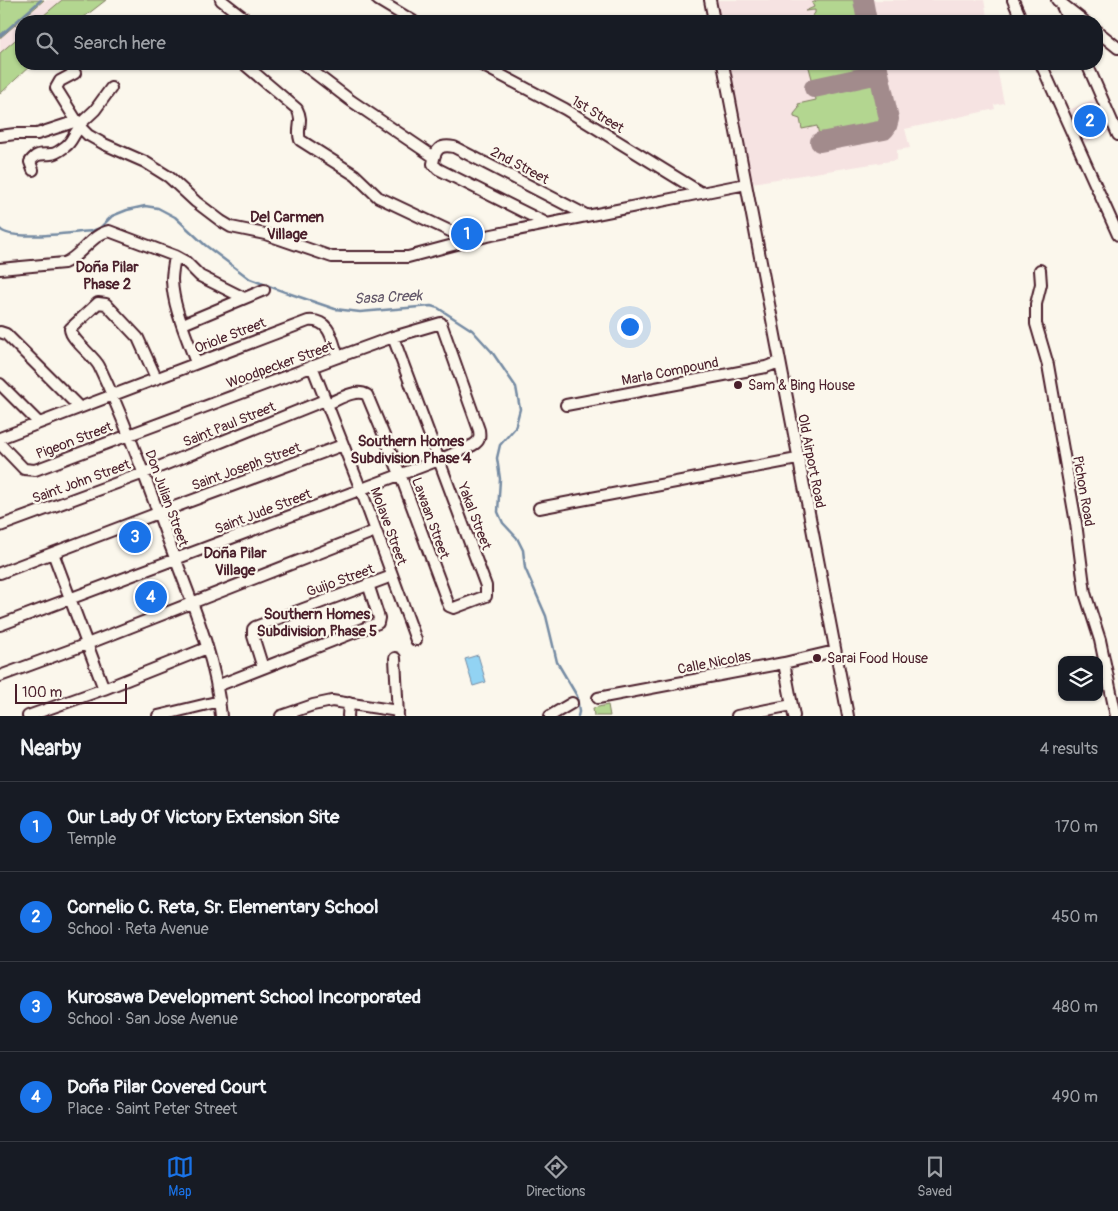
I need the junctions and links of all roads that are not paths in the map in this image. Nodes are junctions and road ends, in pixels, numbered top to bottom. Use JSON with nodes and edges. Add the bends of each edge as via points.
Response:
{"nodes":[{"id":1,"x":221,"y":0,"type":"edge"},
{"id":2,"x":378,"y":0,"type":"edge"},
{"id":3,"x":710,"y":0,"type":"edge"},
{"id":4,"x":1013,"y":0,"type":"edge"},
{"id":5,"x":1059,"y":1,"type":"edge"},
{"id":6,"x":240,"y":15,"type":"edge"},
{"id":7,"x":402,"y":15,"type":"edge"},
{"id":8,"x":713,"y":15,"type":"edge"},
{"id":9,"x":1019,"y":15,"type":"edge"},
{"id":10,"x":1066,"y":15,"type":"edge"},
{"id":11,"x":1076,"y":15,"type":"edge"},
{"id":12,"x":1103,"y":36,"type":"edge"},
{"id":13,"x":1118,"y":48,"type":"edge"},
{"id":14,"x":251,"y":70,"type":"edge"},
{"id":15,"x":311,"y":70,"type":"edge"},
{"id":16,"x":491,"y":70,"type":"edge"},
{"id":17,"x":724,"y":70,"type":"edge"},
{"id":18,"x":1044,"y":70,"type":"edge"},
{"id":19,"x":1090,"y":70,"type":"edge"},
{"id":20,"x":75,"y":73,"type":"dead end"},
{"id":21,"x":111,"y":88,"type":"dead end"},
{"id":22,"x":79,"y":124,"type":"junction"},
{"id":23,"x":1117,"y":132,"type":"edge"},
{"id":24,"x":0,"y":136,"type":"edge"},
{"id":25,"x":434,"y":157,"type":"junction"},
{"id":26,"x":33,"y":170,"type":"dead end"},
{"id":27,"x":746,"y":184,"type":"junction"},
{"id":28,"x":700,"y":192,"type":"junction"},
{"id":29,"x":586,"y":215,"type":"junction"},
{"id":30,"x":546,"y":223,"type":"junction"},
{"id":31,"x":1118,"y":235,"type":"edge"},
{"id":32,"x":464,"y":241,"type":"junction"},
{"id":33,"x":175,"y":256,"type":"junction"},
{"id":34,"x":0,"y":269,"type":"edge"},
{"id":35,"x":1040,"y":270,"type":"dead end"},
{"id":36,"x":264,"y":290,"type":"dead end"},
{"id":37,"x":244,"y":298,"type":"junction"},
{"id":38,"x":183,"y":324,"type":"junction"},
{"id":39,"x":0,"y":332,"type":"edge"},
{"id":40,"x":393,"y":337,"type":"junction"},
{"id":41,"x":338,"y":357,"type":"junction"},
{"id":42,"x":779,"y":362,"type":"junction"},
{"id":43,"x":196,"y":364,"type":"junction"},
{"id":44,"x":312,"y":366,"type":"junction"},
{"id":45,"x":156,"y":378,"type":"junction"},
{"id":46,"x":0,"y":384,"type":"edge"},
{"id":47,"x":113,"y":394,"type":"junction"},
{"id":48,"x":326,"y":402,"type":"junction"},
{"id":49,"x":566,"y":405,"type":"dead end"},
{"id":50,"x":79,"y":407,"type":"junction"},
{"id":51,"x":38,"y":422,"type":"junction"},
{"id":52,"x":129,"y":434,"type":"junction"},
{"id":53,"x":480,"y":434,"type":"joint"},
{"id":54,"x":0,"y":438,"type":"edge"},
{"id":55,"x":0,"y":444,"type":"edge"},
{"id":56,"x":343,"y":445,"type":"junction"},
{"id":57,"x":797,"y":459,"type":"junction"},
{"id":58,"x":439,"y":460,"type":"junction"},
{"id":59,"x":144,"y":473,"type":"junction"},
{"id":60,"x":400,"y":474,"type":"junction"},
{"id":61,"x":361,"y":490,"type":"junction"},
{"id":62,"x":539,"y":508,"type":"dead end"},
{"id":63,"x":158,"y":513,"type":"junction"},
{"id":64,"x":0,"y":526,"type":"edge"},
{"id":65,"x":376,"y":531,"type":"junction"},
{"id":66,"x":53,"y":553,"type":"junction"},
{"id":67,"x":175,"y":559,"type":"junction"},
{"id":68,"x":0,"y":573,"type":"edge"},
{"id":69,"x":392,"y":576,"type":"junction"},
{"id":70,"x":368,"y":584,"type":"junction"},
{"id":71,"x":71,"y":599,"type":"junction"},
{"id":72,"x":191,"y":603,"type":"junction"},
{"id":73,"x":451,"y":608,"type":"joint"},
{"id":74,"x":0,"y":625,"type":"edge"},
{"id":75,"x":416,"y":640,"type":"dead end"},
{"id":76,"x":87,"y":644,"type":"junction"},
{"id":77,"x":208,"y":648,"type":"junction"},
{"id":78,"x":835,"y":651,"type":"junction"},
{"id":79,"x":395,"y":658,"type":"dead end"},
{"id":80,"x":784,"y":663,"type":"junction"},
{"id":81,"x":263,"y":668,"type":"junction"},
{"id":82,"x":0,"y":676,"type":"edge"},
{"id":83,"x":217,"y":686,"type":"junction"},
{"id":84,"x":104,"y":689,"type":"junction"},
{"id":85,"x":598,"y":698,"type":"dead end"},
{"id":86,"x":220,"y":701,"type":"junction"},
{"id":87,"x":349,"y":703,"type":"junction"},
{"id":88,"x":572,"y":704,"type":"dead end"},
{"id":89,"x":792,"y":705,"type":"junction"},
{"id":90,"x":398,"y":713,"type":"edge"},
{"id":91,"x":174,"y":714,"type":"edge"},
{"id":92,"x":28,"y":716,"type":"edge"},
{"id":93,"x":158,"y":716,"type":"edge"},
{"id":94,"x":221,"y":716,"type":"edge"},
{"id":95,"x":282,"y":716,"type":"edge"},
{"id":96,"x":348,"y":716,"type":"edge"},
{"id":97,"x":550,"y":716,"type":"edge"},
{"id":98,"x":737,"y":716,"type":"edge"},
{"id":99,"x":794,"y":716,"type":"edge"},
{"id":100,"x":848,"y":716,"type":"edge"},
{"id":101,"x":1116,"y":716,"type":"edge"}],
"edges":[{"from":1,"to":6,"type":"street"},
{"from":2,"to":7,"type":"street"},
{"from":3,"to":8,"type":"street"},
{"from":4,"to":9,"type":"street"},
{"from":5,"to":10,"type":"street"},
{"from":5,"to":11,"type":"street"},
{"from":12,"to":13,"type":"street"},
{"from":14,"to":32,"type":"street","via":[[297,109],[301,120],[300,140],[355,175],[378,197],[452,232]]},
{"from":15,"to":25,"type":"street"},
{"from":16,"to":28,"type":"street","name":"1st Street","via":[[565,109]]},
{"from":17,"to":27,"type":"street","name":"Old Airport Road"},
{"from":18,"to":31,"type":"street"},
{"from":19,"to":23,"type":"street"},
{"from":20,"to":22,"type":"street","via":[[60,81],[56,88]]},
{"from":21,"to":22,"type":"street","via":[[95,110]]},
{"from":22,"to":24,"type":"street","via":[[37,134]]},
{"from":22,"to":26,"type":"street","via":[[67,146],[53,154],[41,153],[32,159]]},
{"from":22,"to":32,"type":"street","via":[[93,139],[145,162],[169,177],[196,202],[231,227],[265,234],[332,258],[408,257]]},
{"from":25,"to":29,"type":"street","name":"2nd Street","via":[[440,147],[449,146],[467,152]]},
{"from":25,"to":30,"type":"street","via":[[433,164],[438,169]]},
{"from":27,"to":28,"type":"street"},
{"from":27,"to":42,"type":"street","name":"Old Airport Road"},
{"from":28,"to":29,"type":"street"},
{"from":29,"to":30,"type":"street"},
{"from":30,"to":32,"type":"street"},
{"from":33,"to":34,"type":"street","via":[[108,231],[101,233],[64,264]]},
{"from":33,"to":37,"type":"street","via":[[200,276]]},
{"from":33,"to":38,"type":"street","via":[[173,286]]},
{"from":35,"to":101,"type":"street","name":"Pichon Road","via":[[1036,324],[1048,365],[1085,593],[1100,640]]},
{"from":36,"to":37,"type":"street"},
{"from":37,"to":38,"type":"street"},
{"from":38,"to":43,"type":"street"},
{"from":39,"to":50,"type":"street","via":[[6,334]]},
{"from":40,"to":41,"type":"street","name":"Woodpecker Street"},
{"from":40,"to":53,"type":"street","name":"Woodpecker Street","via":[[441,323]]},
{"from":40,"to":58,"type":"street","name":"Yakal Street"},
{"from":41,"to":43,"type":"street","name":"Oriole Street","via":[[328,329],[316,320]]},
{"from":41,"to":44,"type":"street","name":"Woodpecker Street"},
{"from":42,"to":49,"type":"street","name":"Marla Compound"},
{"from":42,"to":57,"type":"street","name":"Old Airport Road"},
{"from":43,"to":45,"type":"street","name":"Oriole Street"},
{"from":44,"to":48,"type":"street","name":"Molave Street"},
{"from":44,"to":52,"type":"street","name":"Woodpecker Street"},
{"from":45,"to":47,"type":"street","name":"Oriole Street"},
{"from":45,"to":47,"type":"street","name":"Don Julian Street","via":[[138,338],[106,304],[95,305],[70,331],[97,362]]},
{"from":46,"to":51,"type":"street"},
{"from":47,"to":50,"type":"street","name":"Oriole Street"},
{"from":47,"to":52,"type":"street","name":"Don Julian Street"},
{"from":48,"to":56,"type":"street","name":"Molave Street"},
{"from":48,"to":59,"type":"street","name":"Saint Paul Street"},
{"from":48,"to":60,"type":"street","name":"Lawaan Street","via":[[361,392],[367,395]]},
{"from":50,"to":51,"type":"street","name":"Oriole Street"},
{"from":51,"to":54,"type":"street","name":"Oriole Street"},
{"from":52,"to":55,"type":"street","name":"Pigeon Street","via":[[29,470],[24,469]]},
{"from":52,"to":59,"type":"street","name":"Don Julian Street"},
{"from":53,"to":58,"type":"street","name":"Saint Jude Street","via":[[478,443]]},
{"from":56,"to":61,"type":"street","name":"Molave Street"},
{"from":56,"to":63,"type":"street","name":"Saint Joseph Street"},
{"from":57,"to":62,"type":"street"},
{"from":57,"to":78,"type":"street","name":"Old Airport Road"},
{"from":58,"to":60,"type":"street","name":"Saint Jude Street"},
{"from":58,"to":73,"type":"street","name":"Yakal Street","via":[[488,594]]},
{"from":59,"to":63,"type":"street","name":"Don Julian Street"},
{"from":59,"to":64,"type":"street","name":"Saint John Street"},
{"from":60,"to":61,"type":"street","name":"Saint Jude Street"},
{"from":60,"to":73,"type":"street","name":"Lawaan Street"},
{"from":61,"to":65,"type":"street","name":"Molave Street"},
{"from":61,"to":67,"type":"street","name":"Saint Jude Street"},
{"from":63,"to":66,"type":"street","name":"Saint Joseph Street"},
{"from":63,"to":67,"type":"street","name":"Don Julian Street"},
{"from":65,"to":69,"type":"street","name":"Molave Street"},
{"from":65,"to":72,"type":"street"},
{"from":66,"to":68,"type":"street","name":"Saint Joseph Street"},
{"from":66,"to":71,"type":"street"},
{"from":67,"to":71,"type":"street","name":"Saint Jude Street"},
{"from":67,"to":72,"type":"street","name":"Don Julian Street"},
{"from":69,"to":70,"type":"street","name":"Guijo Street"},
{"from":69,"to":75,"type":"street","name":"Molave Street"},
{"from":70,"to":81,"type":"street","via":[[378,623]]},
{"from":70,"to":81,"type":"street","name":"Guijo Street","via":[[254,627],[253,636]]},
{"from":71,"to":74,"type":"street","name":"Saint Jude Street"},
{"from":71,"to":76,"type":"street"},
{"from":72,"to":76,"type":"street"},
{"from":72,"to":77,"type":"street","name":"Don Julian Street"},
{"from":76,"to":82,"type":"street"},
{"from":76,"to":84,"type":"street"},
{"from":77,"to":83,"type":"street","name":"Don Julian Street"},
{"from":77,"to":84,"type":"street"},
{"from":78,"to":80,"type":"street","name":"Calle Nicolas"},
{"from":78,"to":100,"type":"street","name":"Old Airport Road"},
{"from":79,"to":90,"type":"street"},
{"from":80,"to":85,"type":"street","name":"Calle Nicolas"},
{"from":80,"to":89,"type":"street"},
{"from":81,"to":83,"type":"street"},
{"from":83,"to":86,"type":"street","name":"Don Julian Street"},
{"from":84,"to":92,"type":"street"},
{"from":86,"to":91,"type":"street"},
{"from":86,"to":94,"type":"street","name":"Don Julian Street"},
{"from":87,"to":90,"type":"street"},
{"from":87,"to":95,"type":"street","via":[[324,702]]},
{"from":87,"to":96,"type":"street"},
{"from":88,"to":97,"type":"street"},
{"from":89,"to":98,"type":"street"},
{"from":89,"to":99,"type":"street"},
{"from":91,"to":93,"type":"street"}]}
